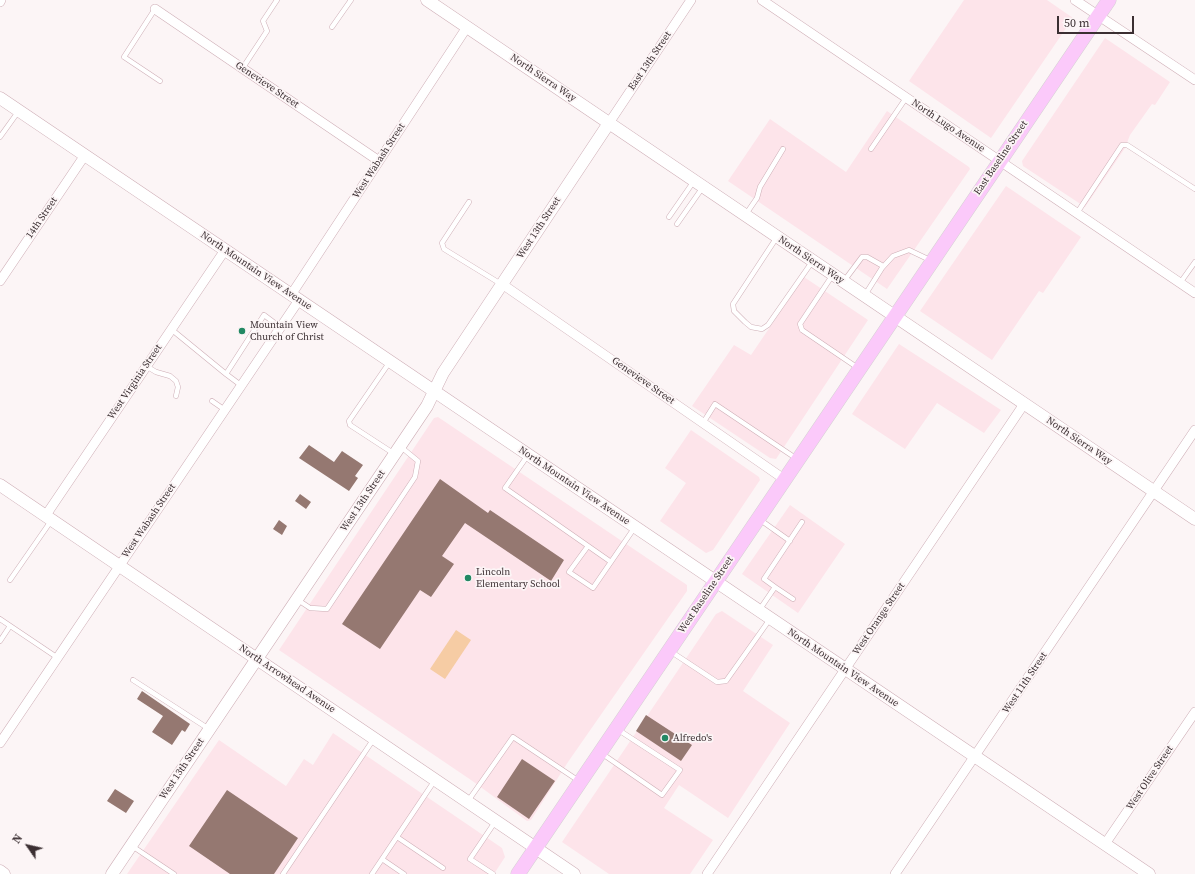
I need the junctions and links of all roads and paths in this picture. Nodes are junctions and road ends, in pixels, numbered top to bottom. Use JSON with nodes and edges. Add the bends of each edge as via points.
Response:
{"nodes":[{"id":1,"x":277,"y":0,"type":"edge"},
{"id":2,"x":351,"y":0,"type":"edge"},
{"id":3,"x":428,"y":0,"type":"edge"},
{"id":4,"x":691,"y":0,"type":"edge"},
{"id":5,"x":762,"y":0,"type":"edge"},
{"id":6,"x":1075,"y":0,"type":"edge"},
{"id":7,"x":1109,"y":0,"type":"edge"},
{"id":8,"x":155,"y":9,"type":"joint"},
{"id":9,"x":1098,"y":16,"type":"junction"},
{"id":10,"x":332,"y":27,"type":"dead end"},
{"id":11,"x":467,"y":27,"type":"junction"},
{"id":12,"x":242,"y":68,"type":"junction"},
{"id":13,"x":1195,"y":80,"type":"edge"},
{"id":14,"x":160,"y":81,"type":"dead end"},
{"id":15,"x":0,"y":98,"type":"edge"},
{"id":16,"x":906,"y":98,"type":"junction"},
{"id":17,"x":18,"y":110,"type":"junction"},
{"id":18,"x":609,"y":123,"type":"junction"},
{"id":19,"x":0,"y":137,"type":"edge"},
{"id":20,"x":784,"y":149,"type":"dead end"},
{"id":21,"x":871,"y":149,"type":"dead end"},
{"id":22,"x":85,"y":155,"type":"junction"},
{"id":23,"x":379,"y":161,"type":"junction"},
{"id":24,"x":999,"y":161,"type":"junction"},
{"id":25,"x":699,"y":184,"type":"junction"},
{"id":26,"x":1195,"y":188,"type":"edge"},
{"id":27,"x":469,"y":202,"type":"dead end"},
{"id":28,"x":1077,"y":213,"type":"junction"},
{"id":29,"x":745,"y":215,"type":"junction"},
{"id":30,"x":669,"y":217,"type":"dead end"},
{"id":31,"x":677,"y":224,"type":"dead end"},
{"id":32,"x":777,"y":237,"type":"junction"},
{"id":33,"x":225,"y":250,"type":"junction"},
{"id":34,"x":812,"y":261,"type":"junction"},
{"id":35,"x":931,"y":261,"type":"junction"},
{"id":36,"x":1195,"y":262,"type":"edge"},
{"id":37,"x":884,"y":266,"type":"junction"},
{"id":38,"x":833,"y":275,"type":"junction"},
{"id":39,"x":0,"y":281,"type":"edge"},
{"id":40,"x":843,"y":282,"type":"junction"},
{"id":41,"x":1180,"y":283,"type":"junction"},
{"id":42,"x":502,"y":284,"type":"junction"},
{"id":43,"x":1195,"y":293,"type":"edge"},
{"id":44,"x":864,"y":296,"type":"junction"},
{"id":45,"x":295,"y":297,"type":"junction"},
{"id":46,"x":894,"y":316,"type":"junction"},
{"id":47,"x":280,"y":327,"type":"junction"},
{"id":48,"x":171,"y":329,"type":"junction"},
{"id":49,"x":390,"y":362,"type":"junction"},
{"id":50,"x":146,"y":366,"type":"junction"},
{"id":51,"x":858,"y":368,"type":"junction"},
{"id":52,"x":226,"y":374,"type":"junction"},
{"id":53,"x":242,"y":386,"type":"junction"},
{"id":54,"x":434,"y":391,"type":"junction"},
{"id":55,"x":176,"y":396,"type":"dead end"},
{"id":56,"x":212,"y":401,"type":"dead end"},
{"id":57,"x":1024,"y":404,"type":"junction"},
{"id":58,"x":225,"y":410,"type":"junction"},
{"id":59,"x":703,"y":423,"type":"junction"},
{"id":60,"x":1195,"y":430,"type":"edge"},
{"id":61,"x":397,"y":450,"type":"junction"},
{"id":62,"x":528,"y":455,"type":"junction"},
{"id":63,"x":797,"y":459,"type":"junction"},
{"id":64,"x":784,"y":479,"type":"junction"},
{"id":65,"x":0,"y":485,"type":"edge"},
{"id":66,"x":1154,"y":491,"type":"junction"},
{"id":67,"x":49,"y":517,"type":"junction"},
{"id":68,"x":757,"y":518,"type":"junction"},
{"id":69,"x":1195,"y":519,"type":"edge"},
{"id":70,"x":802,"y":522,"type":"dead end"},
{"id":71,"x":635,"y":527,"type":"junction"},
{"id":72,"x":790,"y":540,"type":"junction"},
{"id":73,"x":588,"y":546,"type":"junction"},
{"id":74,"x":611,"y":562,"type":"junction"},
{"id":75,"x":119,"y":566,"type":"junction"},
{"id":76,"x":10,"y":580,"type":"dead end"},
{"id":77,"x":715,"y":581,"type":"junction"},
{"id":78,"x":775,"y":587,"type":"junction"},
{"id":79,"x":793,"y":598,"type":"dead end"},
{"id":80,"x":297,"y":599,"type":"junction"},
{"id":81,"x":759,"y":611,"type":"junction"},
{"id":82,"x":770,"y":618,"type":"junction"},
{"id":83,"x":0,"y":619,"type":"edge"},
{"id":84,"x":10,"y":626,"type":"junction"},
{"id":85,"x":0,"y":641,"type":"edge"},
{"id":86,"x":669,"y":650,"type":"junction"},
{"id":87,"x":58,"y":658,"type":"junction"},
{"id":88,"x":257,"y":659,"type":"junction"},
{"id":89,"x":845,"y":669,"type":"junction"},
{"id":90,"x":133,"y":680,"type":"dead end"},
{"id":91,"x":1195,"y":712,"type":"edge"},
{"id":92,"x":616,"y":728,"type":"junction"},
{"id":93,"x":209,"y":730,"type":"junction"},
{"id":94,"x":374,"y":738,"type":"junction"},
{"id":95,"x":0,"y":743,"type":"edge"},
{"id":96,"x":600,"y":752,"type":"junction"},
{"id":97,"x":976,"y":757,"type":"junction"},
{"id":98,"x":435,"y":780,"type":"junction"},
{"id":99,"x":580,"y":782,"type":"junction"},
{"id":100,"x":468,"y":802,"type":"junction"},
{"id":101,"x":496,"y":821,"type":"junction"},
{"id":102,"x":397,"y":837,"type":"junction"},
{"id":103,"x":1105,"y":844,"type":"junction"},
{"id":104,"x":131,"y":845,"type":"junction"},
{"id":105,"x":535,"y":848,"type":"junction"},
{"id":106,"x":382,"y":859,"type":"junction"},
{"id":107,"x":443,"y":868,"type":"dead end"},
{"id":108,"x":0,"y":871,"type":"edge"},
{"id":109,"x":4,"y":874,"type":"edge"},
{"id":110,"x":112,"y":874,"type":"edge"},
{"id":111,"x":174,"y":874,"type":"edge"},
{"id":112,"x":283,"y":874,"type":"edge"},
{"id":113,"x":372,"y":874,"type":"edge"},
{"id":114,"x":404,"y":874,"type":"edge"},
{"id":115,"x":493,"y":874,"type":"edge"},
{"id":116,"x":518,"y":874,"type":"edge"},
{"id":117,"x":574,"y":874,"type":"edge"},
{"id":118,"x":707,"y":874,"type":"edge"},
{"id":119,"x":896,"y":874,"type":"edge"},
{"id":120,"x":1149,"y":874,"type":"edge"}],
"edges":[{"from":1,"to":12,"type":"lane","via":[[263,21],[267,31]]},
{"from":2,"to":10,"type":"lane"},
{"from":3,"to":11,"type":"street","name":"North Sierra Way"},
{"from":4,"to":18,"type":"street","name":"East 13th Street"},
{"from":5,"to":16,"type":"street","name":"North Lugo Avenue"},
{"from":6,"to":9,"type":"street"},
{"from":7,"to":9,"type":"main road","name":"East Baseline Street"},
{"from":8,"to":12,"type":"street","name":"Genevieve Street"},
{"from":8,"to":14,"type":"lane","via":[[124,57]]},
{"from":9,"to":13,"type":"street"},
{"from":9,"to":24,"type":"main road","name":"East Baseline Street"},
{"from":11,"to":18,"type":"street","name":"North Sierra Way"},
{"from":11,"to":23,"type":"street","name":"West Wabash Street"},
{"from":12,"to":23,"type":"street","name":"Genevieve Street"},
{"from":15,"to":17,"type":"street","name":"North Mountain View Avenue"},
{"from":16,"to":21,"type":"lane"},
{"from":16,"to":24,"type":"street","name":"North Lugo Avenue"},
{"from":17,"to":19,"type":"lane"},
{"from":17,"to":22,"type":"street","name":"North Mountain View Avenue"},
{"from":18,"to":25,"type":"street","name":"North Sierra Way"},
{"from":18,"to":42,"type":"street","name":"West 13th Street"},
{"from":20,"to":29,"type":"lane"},
{"from":22,"to":33,"type":"street","name":"North Mountain View Avenue"},
{"from":22,"to":39,"type":"street","name":"14th Street"},
{"from":23,"to":45,"type":"street","name":"West Wabash Street"},
{"from":24,"to":28,"type":"street","name":"North Lugo Avenue"},
{"from":24,"to":35,"type":"main road","name":"East Baseline Street"},
{"from":25,"to":29,"type":"street","name":"North Sierra Way"},
{"from":25,"to":30,"type":"lane"},
{"from":25,"to":31,"type":"lane"},
{"from":26,"to":28,"type":"lane","via":[[1127,145],[1122,145]]},
{"from":27,"to":42,"type":"lane","via":[[442,243],[444,249]]},
{"from":28,"to":41,"type":"street","name":"North Lugo Avenue"},
{"from":29,"to":32,"type":"street","name":"North Sierra Way"},
{"from":32,"to":34,"type":"street","name":"North Sierra Way"},
{"from":32,"to":34,"type":"lane","via":[[732,306],[737,315],[751,326],[762,329],[768,325]]},
{"from":33,"to":45,"type":"street","name":"North Mountain View Avenue"},
{"from":33,"to":48,"type":"street","name":"West Virginia Street"},
{"from":34,"to":38,"type":"street","name":"North Sierra Way"},
{"from":35,"to":37,"type":"lane","via":[[909,250],[893,256]]},
{"from":35,"to":46,"type":"main road","name":"East Baseline Street"},
{"from":36,"to":41,"type":"lane"},
{"from":37,"to":40,"type":"lane","via":[[862,257]]},
{"from":37,"to":44,"type":"lane"},
{"from":38,"to":40,"type":"street","name":"North Sierra Way"},
{"from":38,"to":51,"type":"lane","via":[[800,324],[802,330]]},
{"from":40,"to":44,"type":"street","name":"North Sierra Way"},
{"from":41,"to":43,"type":"street","name":"North Lugo Avenue"},
{"from":42,"to":54,"type":"street","name":"West 13th Street","via":[[443,373]]},
{"from":42,"to":59,"type":"street","name":"Genevieve Street"},
{"from":44,"to":46,"type":"street","name":"North Sierra Way"},
{"from":45,"to":47,"type":"street","name":"West Wabash Street"},
{"from":45,"to":49,"type":"street","name":"North Mountain View Avenue"},
{"from":46,"to":51,"type":"main road","name":"West Baseline Street"},
{"from":46,"to":57,"type":"street","name":"North Sierra Way"},
{"from":47,"to":52,"type":"lane","via":[[264,315]]},
{"from":47,"to":53,"type":"street","name":"West Wabash Street"},
{"from":48,"to":50,"type":"street","name":"West Virginia Street"},
{"from":48,"to":52,"type":"lane"},
{"from":49,"to":54,"type":"street","name":"North Mountain View Avenue"},
{"from":49,"to":61,"type":"lane","via":[[349,421],[350,425]]},
{"from":50,"to":55,"type":"lane","via":[[176,380]]},
{"from":50,"to":67,"type":"street","name":"West Virginia Street"},
{"from":51,"to":63,"type":"main road","name":"West Baseline Street"},
{"from":52,"to":53,"type":"lane"},
{"from":53,"to":58,"type":"street","name":"West Wabash Street"},
{"from":54,"to":61,"type":"street","name":"West 13th Street","via":[[427,406]]},
{"from":54,"to":62,"type":"street","name":"North Mountain View Avenue"},
{"from":56,"to":58,"type":"lane"},
{"from":57,"to":66,"type":"street","name":"North Sierra Way"},
{"from":57,"to":89,"type":"street","name":"West Orange Street"},
{"from":58,"to":75,"type":"street","name":"West Wabash Street"},
{"from":59,"to":63,"type":"lane","via":[[715,404]]},
{"from":59,"to":64,"type":"street","name":"Genevieve Street"},
{"from":60,"to":66,"type":"street","name":"West 11th Street"},
{"from":61,"to":80,"type":"street","name":"West 13th Street"},
{"from":61,"to":80,"type":"lane","via":[[418,461],[415,477],[327,609],[310,608]]},
{"from":62,"to":71,"type":"street","name":"North Mountain View Avenue"},
{"from":62,"to":73,"type":"lane","via":[[505,488]]},
{"from":63,"to":64,"type":"main road","name":"West Baseline Street"},
{"from":64,"to":68,"type":"main road","name":"West Baseline Street"},
{"from":65,"to":67,"type":"street","name":"North Arrowhead Avenue"},
{"from":66,"to":69,"type":"street","name":"North Sierra Way"},
{"from":66,"to":97,"type":"street","name":"West 11th Street"},
{"from":67,"to":75,"type":"street","name":"North Arrowhead Avenue"},
{"from":67,"to":76,"type":"lane"},
{"from":68,"to":72,"type":"lane"},
{"from":68,"to":77,"type":"main road","name":"West Baseline Street"},
{"from":70,"to":72,"type":"lane"},
{"from":71,"to":74,"type":"lane"},
{"from":71,"to":77,"type":"street","name":"North Mountain View Avenue"},
{"from":72,"to":78,"type":"lane","via":[[764,579]]},
{"from":73,"to":74,"type":"lane"},
{"from":73,"to":74,"type":"lane","via":[[569,572],[593,588]]},
{"from":75,"to":87,"type":"street","name":"West Wabash Street"},
{"from":75,"to":88,"type":"street","name":"North Arrowhead Avenue"},
{"from":77,"to":81,"type":"street","name":"North Mountain View Avenue"},
{"from":77,"to":86,"type":"main road","name":"West Baseline Street"},
{"from":78,"to":79,"type":"lane"},
{"from":78,"to":81,"type":"lane"},
{"from":80,"to":88,"type":"street","name":"West 13th Street"},
{"from":81,"to":82,"type":"street","name":"North Mountain View Avenue"},
{"from":82,"to":86,"type":"lane","via":[[726,681],[717,682]]},
{"from":82,"to":89,"type":"street","name":"North Mountain View Avenue"},
{"from":83,"to":84,"type":"lane"},
{"from":84,"to":85,"type":"lane"},
{"from":84,"to":87,"type":"lane"},
{"from":86,"to":92,"type":"main road","name":"West Baseline Street"},
{"from":87,"to":95,"type":"street","name":"West Wabash Street"},
{"from":88,"to":93,"type":"street","name":"West 13th Street"},
{"from":88,"to":94,"type":"street","name":"North Arrowhead Avenue"},
{"from":89,"to":97,"type":"street","name":"North Mountain View Avenue"},
{"from":89,"to":118,"type":"street","name":"West Orange Street"},
{"from":90,"to":93,"type":"lane"},
{"from":91,"to":103,"type":"street","name":"West Olive Street"},
{"from":92,"to":96,"type":"main road","name":"West Baseline Street"},
{"from":92,"to":96,"type":"lane","via":[[680,770],[662,795]]},
{"from":93,"to":104,"type":"street","name":"West 13th Street"},
{"from":94,"to":98,"type":"street","name":"North Arrowhead Avenue"},
{"from":94,"to":112,"type":"lane"},
{"from":96,"to":99,"type":"main road","name":"West Baseline Street"},
{"from":97,"to":103,"type":"street","name":"North Mountain View Avenue"},
{"from":97,"to":119,"type":"street","name":"West 11th Street"},
{"from":98,"to":100,"type":"street","name":"North Arrowhead Avenue"},
{"from":98,"to":102,"type":"lane"},
{"from":99,"to":100,"type":"lane","via":[[513,737]]},
{"from":99,"to":105,"type":"main road","name":"West Baseline Street"},
{"from":100,"to":101,"type":"street","name":"North Arrowhead Avenue"},
{"from":101,"to":105,"type":"street","name":"North Arrowhead Avenue"},
{"from":101,"to":115,"type":"lane","via":[[470,858]]},
{"from":102,"to":106,"type":"lane"},
{"from":102,"to":107,"type":"lane"},
{"from":103,"to":120,"type":"street","name":"North Mountain View Avenue"},
{"from":104,"to":110,"type":"street","name":"West 13th Street"},
{"from":104,"to":111,"type":"lane"},
{"from":105,"to":116,"type":"main road","name":"West Baseline Street"},
{"from":105,"to":117,"type":"street","name":"North Arrowhead Avenue"},
{"from":106,"to":113,"type":"lane"},
{"from":106,"to":114,"type":"lane"},
{"from":108,"to":109,"type":"street"}]}
